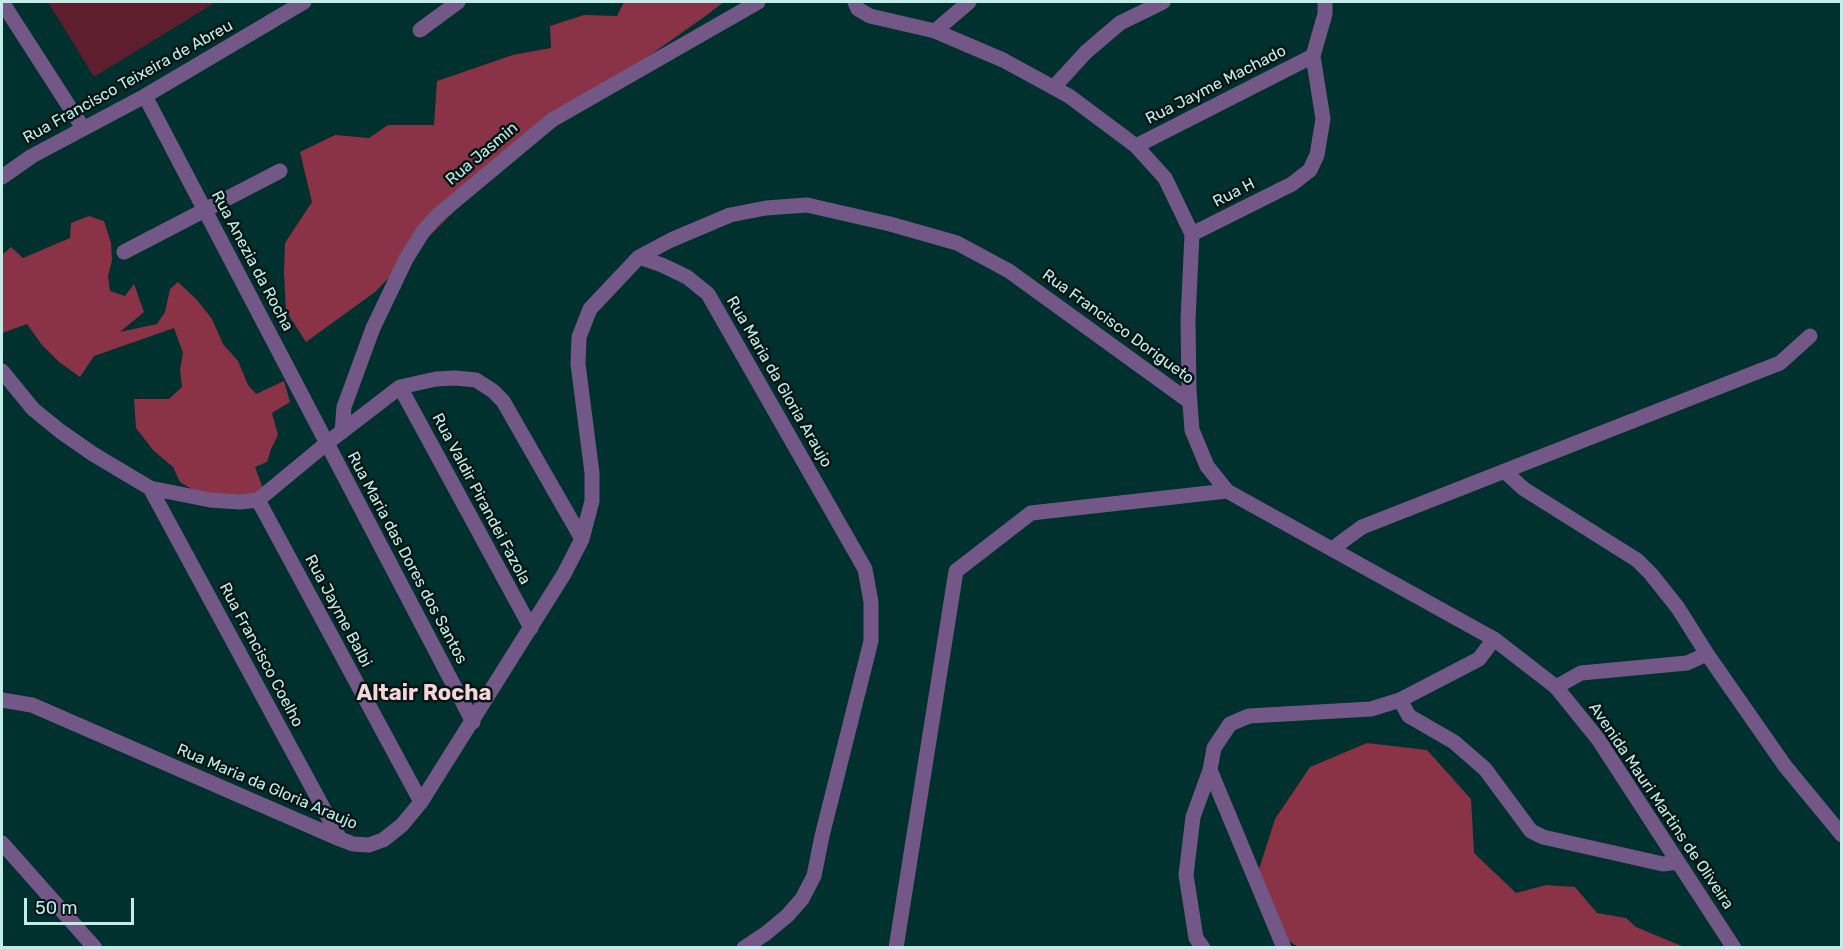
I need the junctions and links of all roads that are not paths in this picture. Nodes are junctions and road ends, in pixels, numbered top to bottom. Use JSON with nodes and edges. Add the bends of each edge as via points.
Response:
{"nodes":[{"id":1,"x":2,"y":2,"type":"edge"},
{"id":2,"x":304,"y":2,"type":"edge"},
{"id":3,"x":456,"y":2,"type":"edge"},
{"id":4,"x":758,"y":2,"type":"edge"},
{"id":5,"x":855,"y":2,"type":"edge"},
{"id":6,"x":969,"y":2,"type":"edge"},
{"id":7,"x":1163,"y":2,"type":"edge"},
{"id":8,"x":1337,"y":2,"type":"edge"},
{"id":9,"x":1325,"y":8,"type":"edge"},
{"id":10,"x":420,"y":30,"type":"dead end"},
{"id":11,"x":935,"y":31,"type":"junction"},
{"id":12,"x":1312,"y":56,"type":"junction"},
{"id":13,"x":1054,"y":87,"type":"junction"},
{"id":14,"x":145,"y":96,"type":"junction"},
{"id":15,"x":83,"y":129,"type":"junction"},
{"id":16,"x":1136,"y":146,"type":"junction"},
{"id":17,"x":280,"y":171,"type":"dead end"},
{"id":18,"x":2,"y":177,"type":"edge"},
{"id":19,"x":204,"y":211,"type":"junction"},
{"id":20,"x":1192,"y":234,"type":"junction"},
{"id":21,"x":124,"y":252,"type":"dead end"},
{"id":22,"x":639,"y":257,"type":"junction"},
{"id":23,"x":1810,"y":336,"type":"dead end"},
{"id":24,"x":2,"y":371,"type":"edge"},
{"id":25,"x":400,"y":387,"type":"junction"},
{"id":26,"x":1190,"y":402,"type":"junction"},
{"id":27,"x":342,"y":432,"type":"junction"},
{"id":28,"x":327,"y":443,"type":"junction"},
{"id":29,"x":1504,"y":471,"type":"junction"},
{"id":30,"x":150,"y":488,"type":"junction"},
{"id":31,"x":1227,"y":491,"type":"junction"},
{"id":32,"x":258,"y":500,"type":"junction"},
{"id":33,"x":582,"y":539,"type":"junction"},
{"id":34,"x":1332,"y":549,"type":"junction"},
{"id":35,"x":531,"y":628,"type":"junction"},
{"id":36,"x":1494,"y":639,"type":"junction"},
{"id":37,"x":1707,"y":654,"type":"junction"},
{"id":38,"x":1556,"y":687,"type":"junction"},
{"id":39,"x":2,"y":700,"type":"edge"},
{"id":40,"x":1400,"y":700,"type":"junction"},
{"id":41,"x":473,"y":722,"type":"junction"},
{"id":42,"x":1210,"y":770,"type":"junction"},
{"id":43,"x":421,"y":802,"type":"junction"},
{"id":44,"x":1842,"y":835,"type":"edge"},
{"id":45,"x":340,"y":839,"type":"junction"},
{"id":46,"x":2,"y":843,"type":"edge"},
{"id":47,"x":1678,"y":862,"type":"junction"},
{"id":48,"x":95,"y":948,"type":"edge"},
{"id":49,"x":744,"y":948,"type":"edge"},
{"id":50,"x":896,"y":948,"type":"edge"},
{"id":51,"x":1203,"y":948,"type":"edge"},
{"id":52,"x":1284,"y":948,"type":"edge"},
{"id":53,"x":1734,"y":948,"type":"edge"}],
"edges":[{"from":1,"to":15,"type":"street"},
{"from":2,"to":14,"type":"street","name":"Rua Francisco Teixeira de Abreu"},
{"from":3,"to":10,"type":"street"},
{"from":4,"to":27,"type":"street","name":"Rua Jasmin","via":[[552,120],[438,215],[406,259],[373,327],[344,407]]},
{"from":5,"to":11,"type":"street","via":[[858,9],[870,16]]},
{"from":6,"to":11,"type":"street"},
{"from":7,"to":13,"type":"street","via":[[1120,23]]},
{"from":8,"to":9,"type":"street"},
{"from":9,"to":12,"type":"street"},
{"from":11,"to":13,"type":"street"},
{"from":12,"to":16,"type":"street","name":"Rua Jayme Machado"},
{"from":12,"to":20,"type":"street","name":"Rua H","via":[[1323,118],[1317,156],[1310,170],[1292,184]]},
{"from":13,"to":16,"type":"street"},
{"from":14,"to":15,"type":"street","name":"Rua Francisco Teixeira de Abreu"},
{"from":14,"to":19,"type":"street","name":"Rua Anezia da Rocha"},
{"from":15,"to":18,"type":"street","name":"Rua Francisco Teixeira de Abreu"},
{"from":16,"to":20,"type":"street","via":[[1164,178]]},
{"from":17,"to":19,"type":"street"},
{"from":19,"to":21,"type":"street"},
{"from":19,"to":28,"type":"street","name":"Rua Anezia da Rocha"},
{"from":20,"to":26,"type":"street"},
{"from":22,"to":26,"type":"street","name":"Rua Francisco Dorigueto","via":[[730,215],[766,208],[807,205],[890,224],[957,243],[1009,271]]},
{"from":22,"to":33,"type":"street","name":"Rua Maria da Gloria Araujo","via":[[590,309],[579,337],[578,364],[592,473],[592,501]]},
{"from":22,"to":49,"type":"street","name":"Rua Maria da Gloria Araujo","via":[[687,277],[708,294],[865,569],[871,602],[871,641],[814,876],[787,916]]},
{"from":23,"to":29,"type":"street","via":[[1780,363]]},
{"from":24,"to":30,"type":"street","via":[[33,409],[60,431]]},
{"from":25,"to":27,"type":"street"},
{"from":25,"to":33,"type":"street","via":[[455,378],[476,380],[493,391],[503,401]]},
{"from":25,"to":35,"type":"street","name":"Rua Valdir Pirandei Fazola"},
{"from":26,"to":31,"type":"street","name":"Rua Francisco Dorigueto","via":[[1192,430],[1207,465]]},
{"from":27,"to":28,"type":"street"},
{"from":28,"to":32,"type":"street"},
{"from":28,"to":41,"type":"street","name":"Rua Maria das Dores dos Santos"},
{"from":29,"to":34,"type":"street","via":[[1362,527]]},
{"from":29,"to":37,"type":"street","via":[[1524,489],[1637,560],[1678,608]]},
{"from":30,"to":32,"type":"street","via":[[210,501]]},
{"from":30,"to":45,"type":"street","name":"Rua Francisco Coelho"},
{"from":31,"to":34,"type":"street","name":"Rua Francisco Dorigueto"},
{"from":31,"to":50,"type":"street","via":[[1031,513],[956,571]]},
{"from":32,"to":43,"type":"street","name":"Rua Jayme Balbi"},
{"from":33,"to":35,"type":"street","name":"Rua Maria da Gloria Araujo"},
{"from":34,"to":36,"type":"street","name":"Rua Francisco Dorigueto"},
{"from":35,"to":41,"type":"street","name":"Rua Maria da Gloria Araujo"},
{"from":36,"to":38,"type":"street","name":"Rua Francisco Dorigueto"},
{"from":36,"to":40,"type":"street","via":[[1479,659]]},
{"from":37,"to":38,"type":"street","via":[[1687,663],[1581,673]]},
{"from":37,"to":44,"type":"street","via":[[1785,766]]},
{"from":38,"to":47,"type":"street","name":"Avenida Mauri Martins de Oliveira","via":[[1598,739]]},
{"from":39,"to":45,"type":"street","name":"Rua Maria da Gloria Araujo","via":[[32,705]]},
{"from":40,"to":42,"type":"street","via":[[1371,709],[1249,716],[1230,724],[1215,748]]},
{"from":40,"to":47,"type":"street","via":[[1409,716],[1454,742],[1485,769],[1531,831],[1542,837],[1663,864]]},
{"from":41,"to":43,"type":"street","name":"Rua Maria da Gloria Araujo"},
{"from":42,"to":51,"type":"street","via":[[1193,817],[1186,875],[1196,938]]},
{"from":42,"to":52,"type":"street"},
{"from":43,"to":45,"type":"street","name":"Rua Maria da Gloria Araujo","via":[[402,825],[382,840],[369,845]]},
{"from":46,"to":48,"type":"street"},
{"from":47,"to":53,"type":"street","name":"Avenida Mauri Martins de Oliveira"}]}
